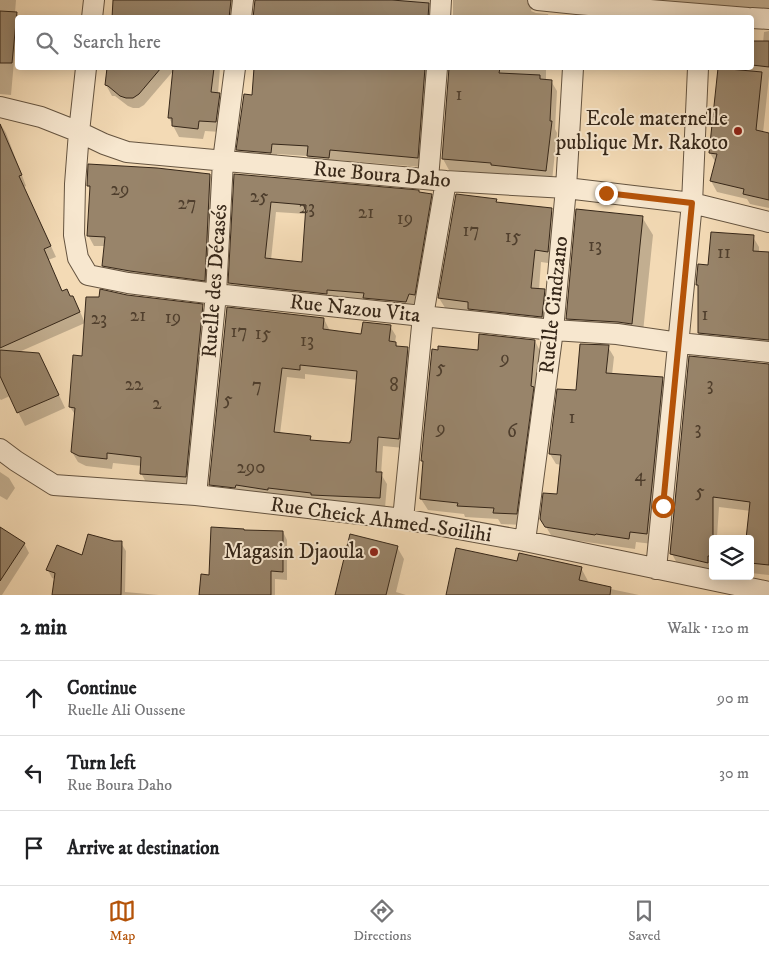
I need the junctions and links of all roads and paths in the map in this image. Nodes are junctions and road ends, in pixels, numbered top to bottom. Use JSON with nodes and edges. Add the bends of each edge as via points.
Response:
{"nodes":[{"id":1,"x":94,"y":0,"type":"edge"},
{"id":2,"x":243,"y":0,"type":"edge"},
{"id":3,"x":441,"y":0,"type":"edge"},
{"id":4,"x":538,"y":0,"type":"edge"},
{"id":5,"x":576,"y":11,"type":"edge"},
{"id":6,"x":92,"y":15,"type":"edge"},
{"id":7,"x":241,"y":15,"type":"edge"},
{"id":8,"x":440,"y":15,"type":"edge"},
{"id":9,"x":700,"y":15,"type":"edge"},
{"id":10,"x":754,"y":18,"type":"edge"},
{"id":11,"x":769,"y":19,"type":"edge"},
{"id":12,"x":86,"y":70,"type":"edge"},
{"id":13,"x":234,"y":70,"type":"edge"},
{"id":14,"x":437,"y":70,"type":"edge"},
{"id":15,"x":573,"y":70,"type":"edge"},
{"id":16,"x":698,"y":70,"type":"edge"},
{"id":17,"x":0,"y":107,"type":"edge"},
{"id":18,"x":79,"y":132,"type":"junction"},
{"id":19,"x":223,"y":161,"type":"junction"},
{"id":20,"x":437,"y":180,"type":"junction"},
{"id":21,"x":566,"y":188,"type":"junction"},
{"id":22,"x":692,"y":203,"type":"junction"},
{"id":23,"x":769,"y":222,"type":"edge"},
{"id":24,"x":216,"y":294,"type":"junction"},
{"id":25,"x":422,"y":316,"type":"junction"},
{"id":26,"x":553,"y":330,"type":"junction"},
{"id":27,"x":679,"y":343,"type":"junction"},
{"id":28,"x":769,"y":352,"type":"edge"},
{"id":29,"x":0,"y":449,"type":"edge"},
{"id":30,"x":196,"y":496,"type":"junction"},
{"id":31,"x":403,"y":519,"type":"junction"},
{"id":32,"x":525,"y":542,"type":"junction"},
{"id":33,"x":656,"y":569,"type":"junction"},
{"id":34,"x":769,"y":592,"type":"edge"}],
"edges":[{"from":1,"to":6,"type":"street"},
{"from":2,"to":7,"type":"street"},
{"from":3,"to":8,"type":"street"},
{"from":4,"to":5,"type":"street"},
{"from":5,"to":9,"type":"street"},
{"from":10,"to":11,"type":"street"},
{"from":12,"to":18,"type":"street"},
{"from":13,"to":19,"type":"street","name":"Ruelle des Décasés"},
{"from":14,"to":20,"type":"street"},
{"from":15,"to":21,"type":"street","name":"Ruelle Cindzano"},
{"from":16,"to":22,"type":"street"},
{"from":17,"to":18,"type":"street","name":"Rue Boura Daho","via":[[41,117]]},
{"from":18,"to":19,"type":"street","name":"Rue Boura Daho","via":[[127,152]]},
{"from":18,"to":24,"type":"street","name":"Rue Nazou Vita","via":[[74,235],[78,258],[88,275]]},
{"from":19,"to":20,"type":"street","name":"Rue Boura Daho"},
{"from":19,"to":24,"type":"street","name":"Ruelle des Décasés"},
{"from":20,"to":21,"type":"street","name":"Rue Boura Daho"},
{"from":20,"to":25,"type":"street"},
{"from":21,"to":22,"type":"street","name":"Rue Boura Daho"},
{"from":21,"to":26,"type":"street","name":"Ruelle Cindzano"},
{"from":22,"to":23,"type":"street","name":"Rue Boura Daho"},
{"from":22,"to":27,"type":"street"},
{"from":24,"to":25,"type":"street","name":"Rue Nazou Vita"},
{"from":24,"to":30,"type":"street","name":"Ruelle des Décasés"},
{"from":25,"to":26,"type":"street","name":"Rue Nazou Vita"},
{"from":25,"to":31,"type":"street"},
{"from":26,"to":27,"type":"street","name":"Rue Nazou Vita","via":[[617,334]]},
{"from":26,"to":32,"type":"street","name":"Ruelle Cindzano"},
{"from":27,"to":28,"type":"street","name":"Rue Nazou Vita"},
{"from":27,"to":33,"type":"street"},
{"from":29,"to":30,"type":"street","name":"Rue Cheick Ahmed-Soilihi","via":[[54,485]]},
{"from":30,"to":31,"type":"street","name":"Rue Cheick Ahmed-Soilihi"},
{"from":31,"to":32,"type":"street","name":"Rue Cheick Ahmed-Soilihi"},
{"from":32,"to":33,"type":"street","name":"Rue Cheick Ahmed-Soilihi"},
{"from":33,"to":34,"type":"street","name":"Rue Cheick Ahmed-Soilihi"}]}
